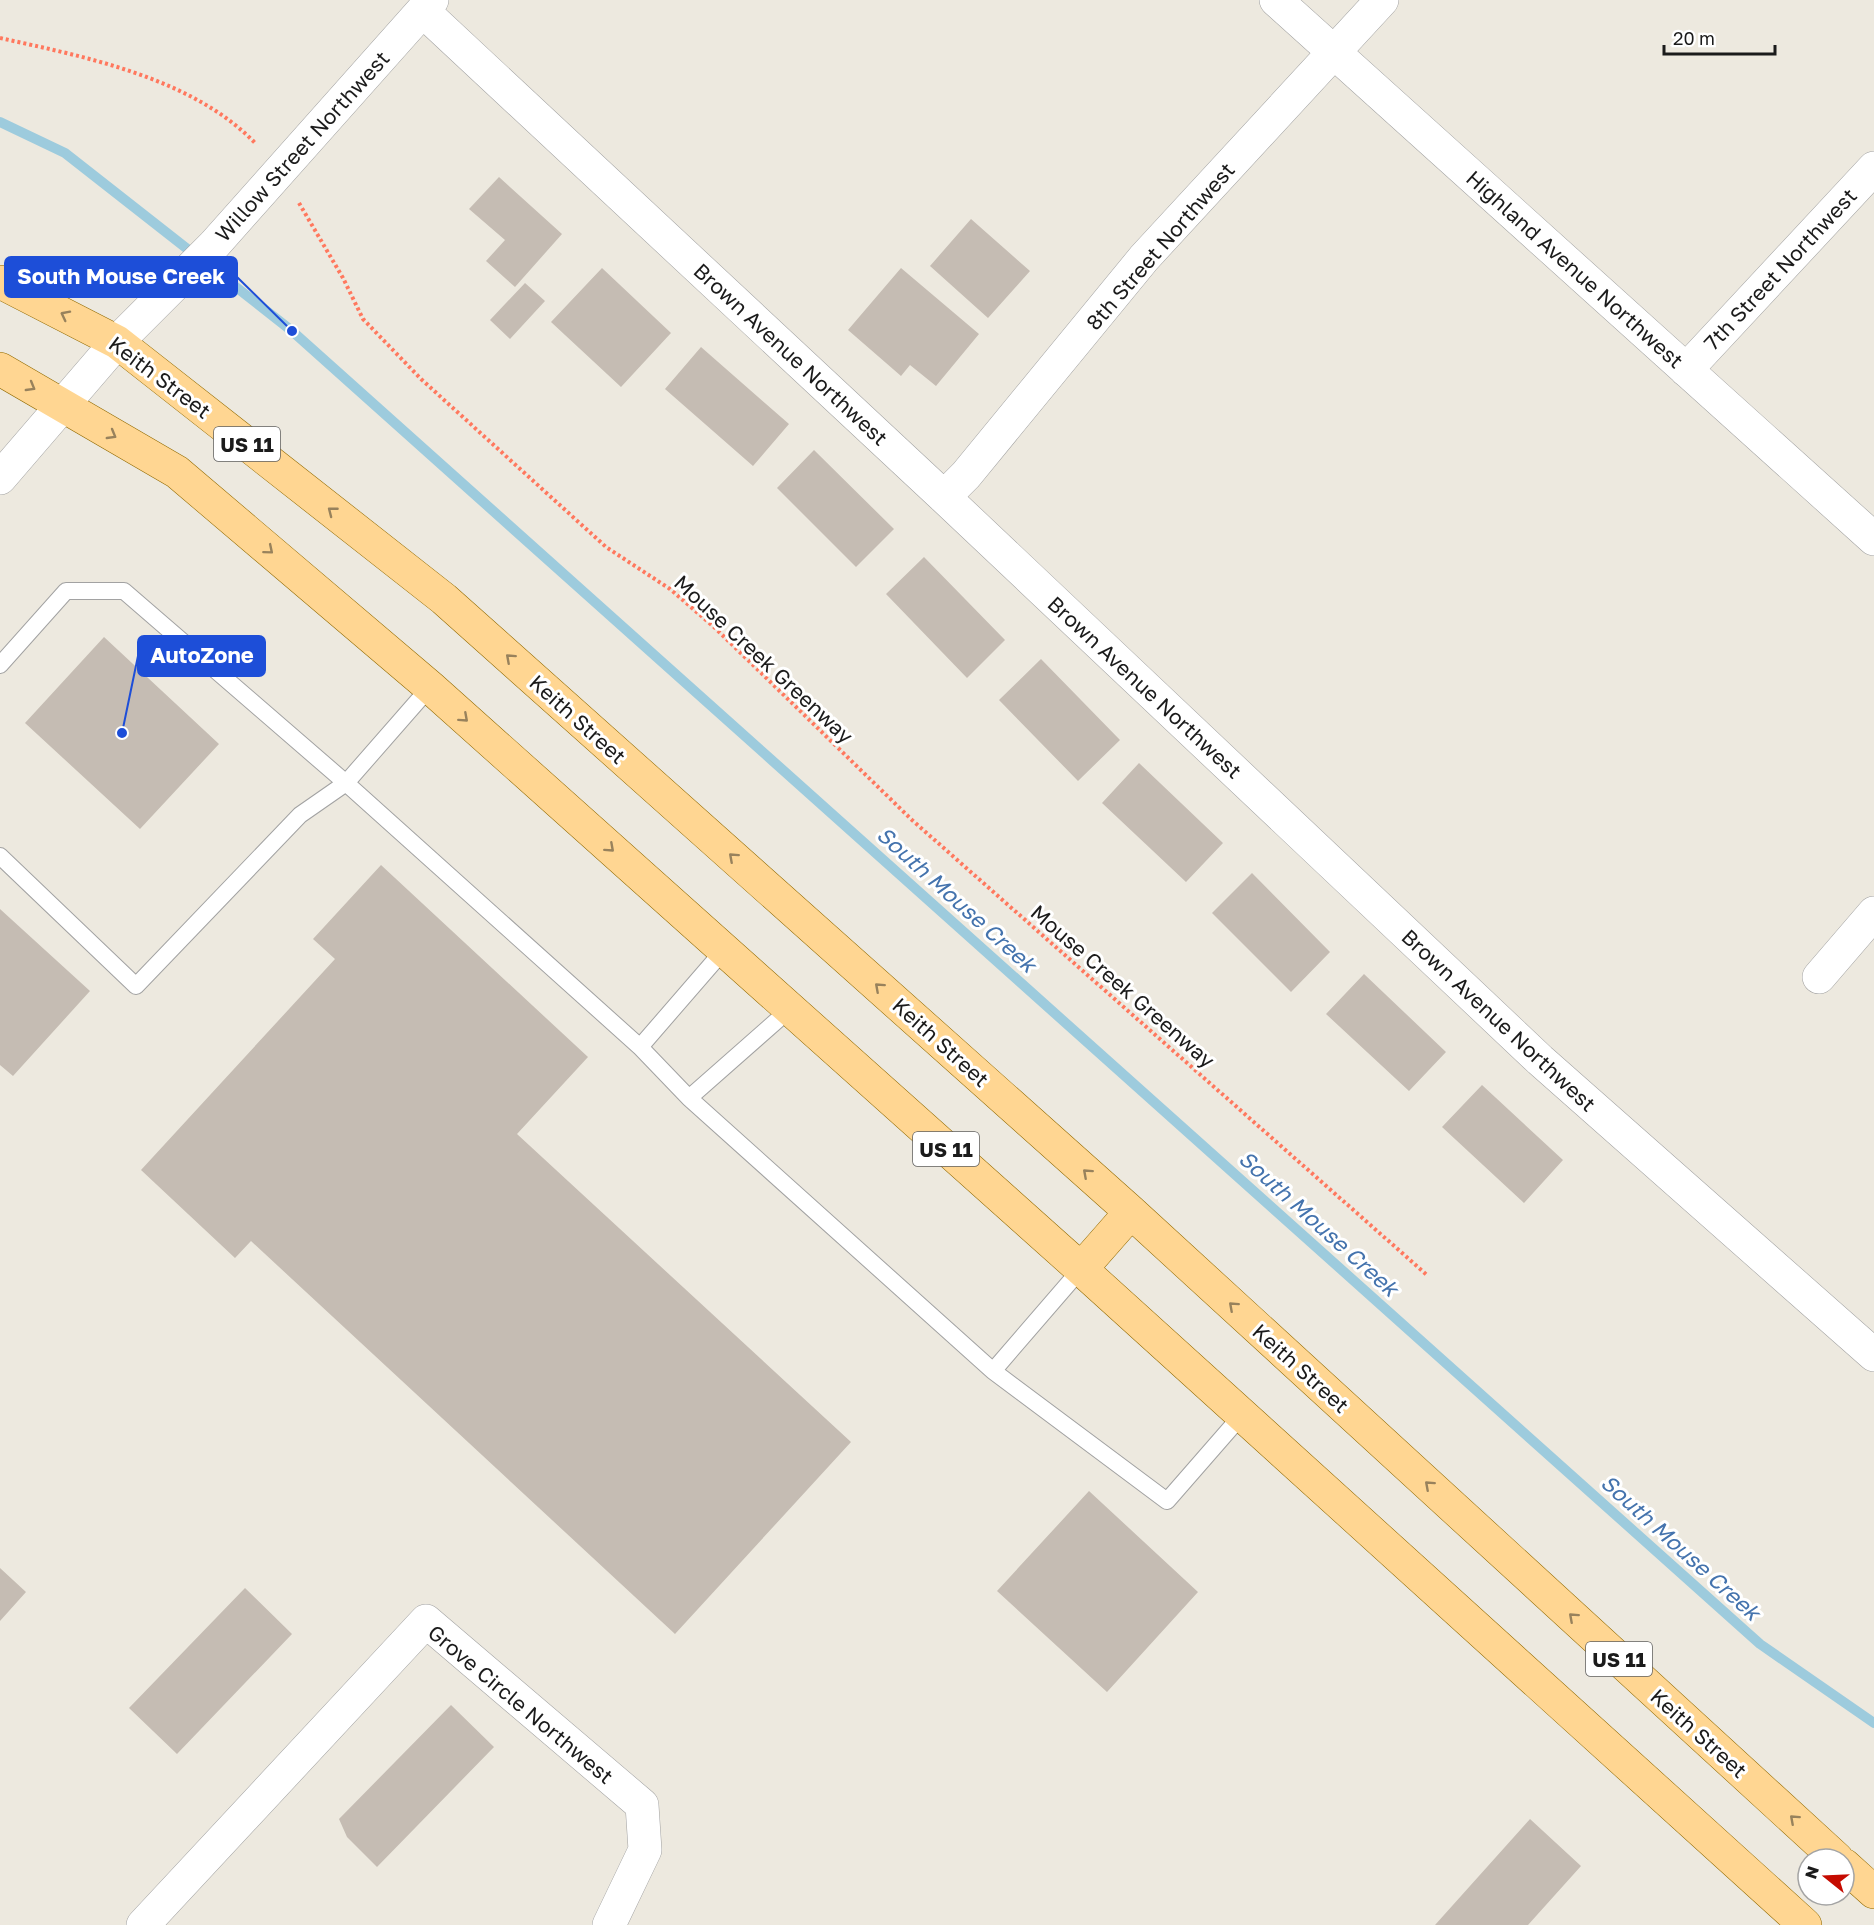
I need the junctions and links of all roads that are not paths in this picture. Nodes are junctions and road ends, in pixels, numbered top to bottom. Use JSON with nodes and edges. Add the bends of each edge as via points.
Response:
{"nodes":[{"id":1,"x":1276,"y":0,"type":"edge"},
{"id":2,"x":1382,"y":0,"type":"edge"},
{"id":3,"x":428,"y":5,"type":"edge"},
{"id":4,"x":1335,"y":53,"type":"junction"},
{"id":5,"x":1874,"y":168,"type":"edge"},
{"id":6,"x":0,"y":282,"type":"edge"},
{"id":7,"x":117,"y":342,"type":"junction"},
{"id":8,"x":0,"y":369,"type":"edge"},
{"id":9,"x":1686,"y":370,"type":"junction"},
{"id":10,"x":62,"y":405,"type":"junction"},
{"id":11,"x":0,"y":478,"type":"edge"},
{"id":12,"x":945,"y":497,"type":"junction"},
{"id":13,"x":1874,"y":539,"type":"edge"},
{"id":14,"x":0,"y":664,"type":"edge"},
{"id":15,"x":430,"y":687,"type":"junction"},
{"id":16,"x":346,"y":783,"type":"junction"},
{"id":17,"x":0,"y":856,"type":"edge"},
{"id":18,"x":1874,"y":913,"type":"edge"},
{"id":19,"x":724,"y":950,"type":"junction"},
{"id":20,"x":1819,"y":977,"type":"dead end"},
{"id":21,"x":790,"y":1009,"type":"junction"},
{"id":22,"x":640,"y":1047,"type":"junction"},
{"id":23,"x":689,"y":1098,"type":"junction"},
{"id":24,"x":1131,"y":1212,"type":"junction"},
{"id":25,"x":1080,"y":1269,"type":"junction"},
{"id":26,"x":1874,"y":1355,"type":"edge"},
{"id":27,"x":993,"y":1371,"type":"junction"},
{"id":28,"x":1242,"y":1415,"type":"junction"},
{"id":29,"x":1825,"y":1847,"type":"edge"},
{"id":30,"x":1856,"y":1876,"type":"edge"},
{"id":31,"x":1874,"y":1892,"type":"edge"},
{"id":32,"x":143,"y":1925,"type":"edge"},
{"id":33,"x":609,"y":1925,"type":"edge"},
{"id":34,"x":1805,"y":1925,"type":"edge"}],
"edges":[{"from":1,"to":4,"type":"street","name":"Highland Avenue Northwest"},
{"from":2,"to":4,"type":"street","name":"8th Street Northwest"},
{"from":3,"to":7,"type":"street","name":"Willow Street Northwest","via":[[214,245]]},
{"from":3,"to":12,"type":"street","name":"Brown Avenue Northwest"},
{"from":4,"to":9,"type":"street","name":"Highland Avenue Northwest"},
{"from":4,"to":12,"type":"street","name":"8th Street Northwest","via":[[1144,258]]},
{"from":5,"to":9,"type":"street","name":"7th Street Northwest"},
{"from":7,"to":6,"type":"main road","name":"Keith Street","number":"US 11","one_way":true},
{"from":7,"to":10,"type":"street","name":"Willow Street Northwest"},
{"from":24,"to":7,"type":"main road","name":"Keith Street","number":"US 11","one_way":true,"via":[[444,599]]},
{"from":8,"to":10,"type":"main road","number":"US 11","one_way":true},
{"from":9,"to":13,"type":"street","name":"Highland Avenue Northwest"},
{"from":10,"to":11,"type":"street","name":"Willow Street Northwest"},
{"from":10,"to":15,"type":"main road","number":"US 11","one_way":true,"via":[[177,472]]},
{"from":12,"to":26,"type":"street","name":"Brown Avenue Northwest","via":[[1540,1060]]},
{"from":14,"to":16,"type":"lane","via":[[66,591],[124,591]]},
{"from":15,"to":16,"type":"lane"},
{"from":15,"to":19,"type":"main road","number":"US 11","one_way":true},
{"from":16,"to":17,"type":"lane","via":[[300,814],[136,986]]},
{"from":16,"to":22,"type":"lane"},
{"from":18,"to":20,"type":"street"},
{"from":19,"to":21,"type":"main road","number":"US 11"},
{"from":19,"to":22,"type":"lane"},
{"from":21,"to":23,"type":"lane"},
{"from":21,"to":25,"type":"main road","number":"US 11"},
{"from":22,"to":23,"type":"lane"},
{"from":23,"to":27,"type":"lane"},
{"from":24,"to":25,"type":"main road"},
{"from":29,"to":24,"type":"main road","name":"Keith Street","number":"US 11","one_way":true},
{"from":25,"to":27,"type":"lane"},
{"from":25,"to":28,"type":"main road","number":"US 11"},
{"from":27,"to":28,"type":"lane","via":[[1167,1501]]},
{"from":28,"to":34,"type":"main road","number":"US 11"},
{"from":30,"to":31,"type":"main road"},
{"from":32,"to":33,"type":"street","name":"Grove Circle Northwest","via":[[426,1621],[642,1805],[645,1851]]}]}
